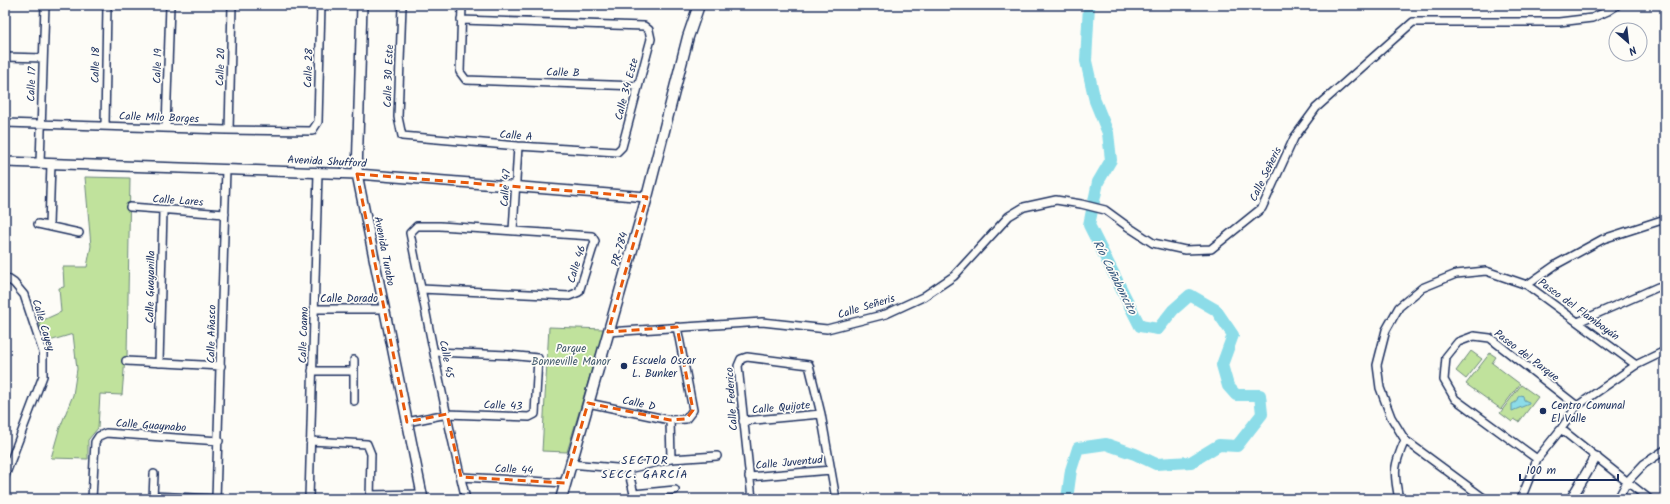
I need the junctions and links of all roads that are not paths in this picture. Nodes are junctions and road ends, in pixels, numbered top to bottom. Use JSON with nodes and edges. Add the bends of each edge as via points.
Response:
{"nodes":[{"id":1,"x":45,"y":5,"type":"edge"},
{"id":2,"x":107,"y":5,"type":"edge"},
{"id":3,"x":170,"y":5,"type":"edge"},
{"id":4,"x":232,"y":5,"type":"edge"},
{"id":5,"x":321,"y":5,"type":"edge"},
{"id":6,"x":362,"y":5,"type":"edge"},
{"id":7,"x":402,"y":5,"type":"edge"},
{"id":8,"x":462,"y":5,"type":"edge"},
{"id":9,"x":699,"y":5,"type":"edge"},
{"id":10,"x":1617,"y":5,"type":"edge"},
{"id":11,"x":461,"y":20,"type":"junction"},
{"id":12,"x":5,"y":57,"type":"edge"},
{"id":13,"x":43,"y":58,"type":"junction"},
{"id":14,"x":638,"y":86,"type":"junction"},
{"id":15,"x":5,"y":123,"type":"edge"},
{"id":16,"x":41,"y":124,"type":"junction"},
{"id":17,"x":104,"y":126,"type":"junction"},
{"id":18,"x":166,"y":128,"type":"junction"},
{"id":19,"x":229,"y":130,"type":"junction"},
{"id":20,"x":312,"y":131,"type":"joint"},
{"id":21,"x":414,"y":137,"type":"joint"},
{"id":22,"x":518,"y":146,"type":"junction"},
{"id":23,"x":617,"y":152,"type":"joint"},
{"id":24,"x":5,"y":162,"type":"edge"},
{"id":25,"x":40,"y":163,"type":"junction"},
{"id":26,"x":51,"y":164,"type":"junction"},
{"id":27,"x":226,"y":169,"type":"junction"},
{"id":28,"x":318,"y":172,"type":"junction"},
{"id":29,"x":357,"y":174,"type":"junction"},
{"id":30,"x":517,"y":186,"type":"junction"},
{"id":31,"x":647,"y":197,"type":"junction"},
{"id":32,"x":130,"y":208,"type":"dead end"},
{"id":33,"x":163,"y":211,"type":"junction"},
{"id":34,"x":225,"y":214,"type":"junction"},
{"id":35,"x":1665,"y":219,"type":"edge"},
{"id":36,"x":38,"y":224,"type":"dead end"},
{"id":37,"x":49,"y":226,"type":"junction"},
{"id":38,"x":417,"y":226,"type":"joint"},
{"id":39,"x":513,"y":231,"type":"junction"},
{"id":40,"x":79,"y":234,"type":"dead end"},
{"id":41,"x":5,"y":277,"type":"edge"},
{"id":42,"x":1527,"y":285,"type":"junction"},
{"id":43,"x":1665,"y":286,"type":"edge"},
{"id":44,"x":421,"y":289,"type":"junction"},
{"id":45,"x":314,"y":309,"type":"junction"},
{"id":46,"x":384,"y":309,"type":"junction"},
{"id":47,"x":1578,"y":322,"type":"junction"},
{"id":48,"x":677,"y":327,"type":"junction"},
{"id":49,"x":608,"y":332,"type":"junction"},
{"id":50,"x":1665,"y":350,"type":"edge"},
{"id":51,"x":435,"y":352,"type":"junction"},
{"id":52,"x":354,"y":360,"type":"dead end"},
{"id":53,"x":126,"y":361,"type":"dead end"},
{"id":54,"x":159,"y":363,"type":"junction"},
{"id":55,"x":1636,"y":365,"type":"junction"},
{"id":56,"x":221,"y":366,"type":"junction"},
{"id":57,"x":312,"y":371,"type":"junction"},
{"id":58,"x":354,"y":371,"type":"junction"},
{"id":59,"x":354,"y":401,"type":"dead end"},
{"id":60,"x":588,"y":403,"type":"junction"},
{"id":61,"x":1576,"y":406,"type":"junction"},
{"id":62,"x":447,"y":414,"type":"junction"},
{"id":63,"x":821,"y":414,"type":"junction"},
{"id":64,"x":670,"y":420,"type":"junction"},
{"id":65,"x":743,"y":421,"type":"junction"},
{"id":66,"x":407,"y":422,"type":"junction"},
{"id":67,"x":1561,"y":429,"type":"junction"},
{"id":68,"x":1405,"y":440,"type":"junction"},
{"id":69,"x":219,"y":441,"type":"junction"},
{"id":70,"x":310,"y":441,"type":"junction"},
{"id":71,"x":1665,"y":450,"type":"edge"},
{"id":72,"x":717,"y":456,"type":"dead end"},
{"id":73,"x":1596,"y":457,"type":"junction"},
{"id":74,"x":671,"y":459,"type":"junction"},
{"id":75,"x":1537,"y":459,"type":"junction"},
{"id":76,"x":570,"y":464,"type":"junction"},
{"id":77,"x":628,"y":469,"type":"junction"},
{"id":78,"x":831,"y":470,"type":"junction"},
{"id":79,"x":154,"y":474,"type":"dead end"},
{"id":80,"x":5,"y":476,"type":"edge"},
{"id":81,"x":461,"y":477,"type":"junction"},
{"id":82,"x":749,"y":477,"type":"junction"},
{"id":83,"x":1627,"y":482,"type":"junction"},
{"id":84,"x":565,"y":484,"type":"junction"},
{"id":85,"x":675,"y":490,"type":"dead end"},
{"id":86,"x":370,"y":497,"type":"edge"},
{"id":87,"x":423,"y":497,"type":"edge"},
{"id":88,"x":153,"y":498,"type":"edge"},
{"id":89,"x":92,"y":499,"type":"edge"},
{"id":90,"x":216,"y":499,"type":"edge"},
{"id":91,"x":309,"y":499,"type":"edge"},
{"id":92,"x":466,"y":499,"type":"edge"},
{"id":93,"x":561,"y":499,"type":"edge"},
{"id":94,"x":752,"y":499,"type":"edge"},
{"id":95,"x":836,"y":499,"type":"edge"},
{"id":96,"x":1399,"y":499,"type":"edge"},
{"id":97,"x":1485,"y":499,"type":"edge"},
{"id":98,"x":1521,"y":499,"type":"edge"},
{"id":99,"x":1571,"y":499,"type":"edge"},
{"id":100,"x":1618,"y":499,"type":"edge"},
{"id":101,"x":1649,"y":499,"type":"edge"}],
"edges":[{"from":1,"to":13,"type":"street","name":"Calle 17"},
{"from":2,"to":17,"type":"street","name":"Calle 18"},
{"from":3,"to":18,"type":"street","name":"Calle 19"},
{"from":4,"to":19,"type":"street","name":"Calle 20"},
{"from":5,"to":20,"type":"street","name":"Calle 28","via":[[318,122]]},
{"from":6,"to":29,"type":"street","name":"Avenida Turabo"},
{"from":7,"to":21,"type":"street","name":"Calle 30 Este","via":[[398,116],[402,136]]},
{"from":8,"to":11,"type":"street"},
{"from":9,"to":31,"type":"main road","name":"PR-784","number":"PR-784","via":[[688,37]]},
{"from":10,"to":48,"type":"street","name":"Calle Señeris","via":[[1592,18],[1559,22],[1413,22],[1316,108],[1294,138],[1262,208],[1211,249],[1185,250],[1154,243],[1105,210],[1056,200],[1024,207],[1009,216],[954,276],[923,297],[886,314],[827,329],[762,322]]},
{"from":11,"to":14,"type":"street","name":"Calle B","via":[[460,72],[466,80]]},
{"from":11,"to":14,"type":"street","name":"Calle 34 Este","via":[[644,26],[649,30],[651,39]]},
{"from":12,"to":13,"type":"street"},
{"from":13,"to":16,"type":"street","name":"Calle 17"},
{"from":14,"to":23,"type":"street","name":"Calle 34 Este","via":[[622,147]]},
{"from":15,"to":16,"type":"street","name":"Calle Milo Borges"},
{"from":16,"to":17,"type":"street","name":"Calle Milo Borges"},
{"from":16,"to":25,"type":"street","name":"Calle 17"},
{"from":17,"to":18,"type":"street","name":"Calle Milo Borges"},
{"from":18,"to":19,"type":"street","name":"Calle Milo Borges"},
{"from":19,"to":20,"type":"street","name":"Calle Milo Borges"},
{"from":21,"to":22,"type":"street","name":"Calle A"},
{"from":22,"to":23,"type":"street","name":"Calle A"},
{"from":22,"to":30,"type":"street","name":"Calle 47"},
{"from":24,"to":25,"type":"street","name":"Avenida Shufford"},
{"from":25,"to":26,"type":"street","name":"Avenida Shufford"},
{"from":26,"to":27,"type":"street","name":"Avenida Shufford"},
{"from":26,"to":37,"type":"street"},
{"from":27,"to":28,"type":"street","name":"Avenida Shufford"},
{"from":27,"to":34,"type":"street","name":"Calle Añasco"},
{"from":28,"to":29,"type":"street","name":"Avenida Shufford"},
{"from":28,"to":45,"type":"street","name":"Calle Coamo"},
{"from":29,"to":30,"type":"street","name":"Avenida Shufford"},
{"from":29,"to":46,"type":"street","name":"Avenida Turabo"},
{"from":30,"to":31,"type":"street","name":"Avenida Shufford"},
{"from":30,"to":39,"type":"street","name":"Calle 47"},
{"from":31,"to":49,"type":"main road","name":"PR-784","number":"PR-784"},
{"from":32,"to":33,"type":"street","name":"Calle Lares"},
{"from":33,"to":34,"type":"street","name":"Calle Lares"},
{"from":33,"to":54,"type":"street","name":"Calle Guayanilla"},
{"from":34,"to":56,"type":"street","name":"Calle Añasco"},
{"from":35,"to":42,"type":"street","via":[[1603,239],[1557,264]]},
{"from":36,"to":37,"type":"street"},
{"from":37,"to":40,"type":"street"},
{"from":38,"to":39,"type":"street","name":"Calle 46"},
{"from":38,"to":44,"type":"street","name":"Calle 45","via":[[410,234]]},
{"from":39,"to":44,"type":"street","name":"Calle 46","via":[[592,236],[595,241],[579,292],[569,296]]},
{"from":41,"to":80,"type":"street","name":"Calle Cayey","via":[[14,282],[24,295],[43,352],[44,363],[43,376]]},
{"from":42,"to":47,"type":"street","name":"Paseo del Flamboyán"},
{"from":42,"to":68,"type":"street","name":"Paseo del Flamboyán","via":[[1486,271],[1456,274],[1422,288],[1399,308],[1386,330],[1377,365],[1380,388],[1391,417]]},
{"from":43,"to":47,"type":"street"},
{"from":44,"to":51,"type":"street","name":"Calle 45"},
{"from":45,"to":46,"type":"street","name":"Calle Dorado"},
{"from":45,"to":57,"type":"street","name":"Calle Coamo"},
{"from":46,"to":66,"type":"street","name":"Avenida Turabo"},
{"from":47,"to":55,"type":"street","name":"Paseo del Flamboyán"},
{"from":48,"to":49,"type":"street","name":"Calle Señeris"},
{"from":48,"to":64,"type":"street","name":"Calle D","via":[[693,410],[686,419]]},
{"from":49,"to":60,"type":"main road","name":"PR-784","number":"PR-784"},
{"from":50,"to":55,"type":"street"},
{"from":51,"to":62,"type":"street","name":"Calle 45"},
{"from":51,"to":62,"type":"street","name":"Calle 43","via":[[508,354],[538,358],[535,414],[529,417]]},
{"from":52,"to":58,"type":"street"},
{"from":53,"to":54,"type":"street"},
{"from":54,"to":56,"type":"street"},
{"from":55,"to":61,"type":"street"},
{"from":56,"to":69,"type":"street","name":"Calle Añasco"},
{"from":57,"to":58,"type":"street"},
{"from":57,"to":70,"type":"street","name":"Calle Coamo"},
{"from":58,"to":59,"type":"street"},
{"from":60,"to":64,"type":"street","name":"Calle D"},
{"from":60,"to":76,"type":"main road","name":"PR-784","number":"PR-784"},
{"from":61,"to":67,"type":"street"},
{"from":61,"to":75,"type":"street","name":"Paseo del Parque","via":[[1490,338],[1474,336],[1458,342],[1446,357],[1444,380],[1455,398]]},
{"from":62,"to":66,"type":"street","name":"Calle 43"},
{"from":62,"to":81,"type":"street","name":"Calle 45"},
{"from":63,"to":65,"type":"street","name":"Calle Quijote"},
{"from":63,"to":65,"type":"street","name":"Calle Federico","via":[[809,365],[747,357],[741,359],[738,366]]},
{"from":63,"to":78,"type":"street","name":"Calle Federico"},
{"from":64,"to":74,"type":"street"},
{"from":65,"to":82,"type":"street","name":"Calle Federico"},
{"from":66,"to":87,"type":"street","name":"Avenida Turabo"},
{"from":67,"to":73,"type":"street"},
{"from":67,"to":75,"type":"street"},
{"from":68,"to":96,"type":"street","via":[[1396,460],[1394,478]]},
{"from":68,"to":97,"type":"street","name":"Paseo del Flamboyán"},
{"from":69,"to":89,"type":"street","name":"Calle Guaynabo","via":[[106,434],[99,436],[95,442]]},
{"from":69,"to":90,"type":"street","name":"Calle Añasco"},
{"from":70,"to":86,"type":"street","via":[[367,444],[371,454]]},
{"from":70,"to":91,"type":"street","name":"Calle Coamo"},
{"from":71,"to":83,"type":"street","via":[[1644,464]]},
{"from":72,"to":74,"type":"street"},
{"from":73,"to":83,"type":"street"},
{"from":73,"to":99,"type":"street"},
{"from":74,"to":77,"type":"street"},
{"from":75,"to":98,"type":"street"},
{"from":76,"to":77,"type":"street"},
{"from":76,"to":84,"type":"main road","name":"PR-784","number":"PR-784"},
{"from":77,"to":85,"type":"street","via":[[634,494]]},
{"from":78,"to":82,"type":"street","name":"Calle Juventud"},
{"from":78,"to":95,"type":"street","name":"Calle Federico"},
{"from":79,"to":88,"type":"street"},
{"from":81,"to":84,"type":"street","name":"Calle 44"},
{"from":81,"to":92,"type":"street","name":"Calle 45"},
{"from":82,"to":94,"type":"street","name":"Calle Federico"},
{"from":83,"to":100,"type":"street"},
{"from":83,"to":101,"type":"street"},
{"from":84,"to":93,"type":"main road","name":"PR-784","number":"PR-784"},
{"from":86,"to":87,"type":"street"},
{"from":88,"to":90,"type":"street"}]}
